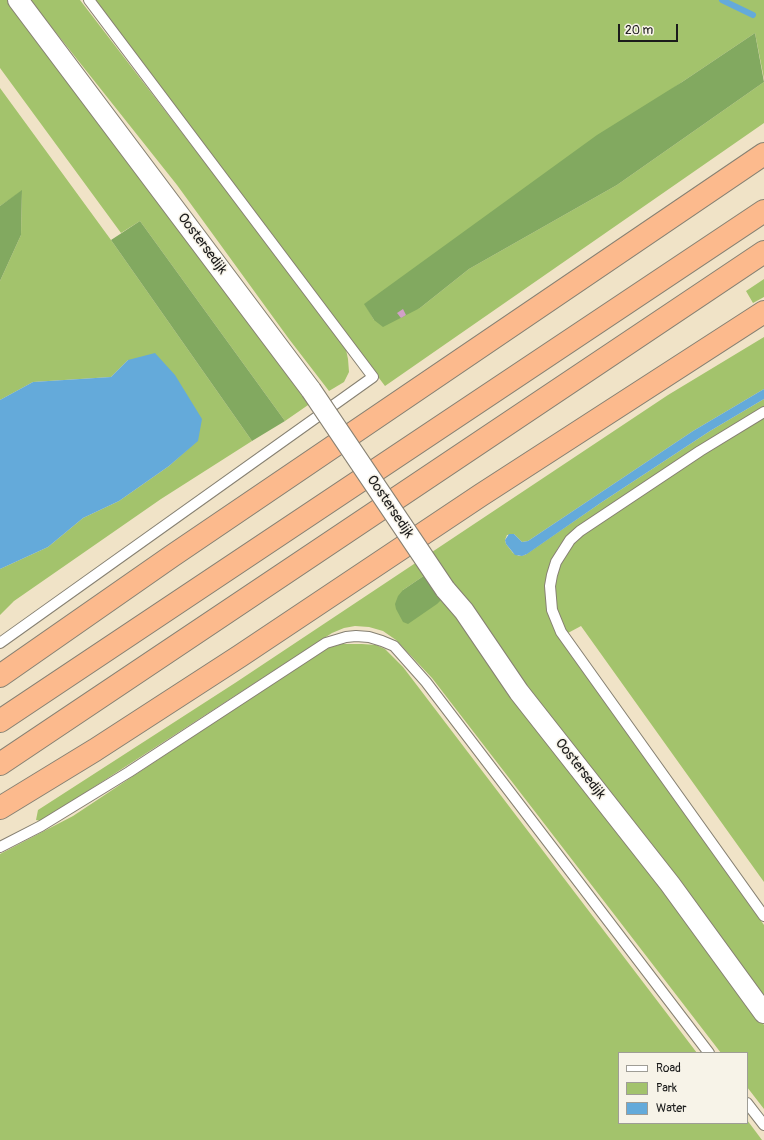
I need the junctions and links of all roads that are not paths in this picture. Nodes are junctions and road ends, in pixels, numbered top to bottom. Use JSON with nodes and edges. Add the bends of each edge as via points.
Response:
{"nodes":[{"id":1,"x":18,"y":0,"type":"edge"},
{"id":2,"x":90,"y":0,"type":"edge"},
{"id":3,"x":764,"y":154,"type":"edge"},
{"id":4,"x":764,"y":211,"type":"edge"},
{"id":5,"x":764,"y":252,"type":"edge"},
{"id":6,"x":764,"y":312,"type":"edge"},
{"id":7,"x":764,"y":412,"type":"edge"},
{"id":8,"x":0,"y":643,"type":"edge"},
{"id":9,"x":0,"y":676,"type":"edge"},
{"id":10,"x":0,"y":721,"type":"edge"},
{"id":11,"x":0,"y":764,"type":"edge"},
{"id":12,"x":0,"y":808,"type":"edge"},
{"id":13,"x":0,"y":847,"type":"edge"},
{"id":14,"x":764,"y":916,"type":"edge"},
{"id":15,"x":764,"y":1013,"type":"edge"},
{"id":16,"x":708,"y":1052,"type":"edge"},
{"id":17,"x":748,"y":1104,"type":"edge"},
{"id":18,"x":764,"y":1126,"type":"edge"}],
"edges":[{"from":1,"to":15,"type":"street","name":"Oostersedijk","bridge":true,"via":[[311,390],[518,692],[670,884]]},
{"from":2,"to":8,"type":"lane","via":[[373,377]]},
{"from":3,"to":9,"type":"highway","via":[[185,547]]},
{"from":4,"to":10,"type":"highway"},
{"from":5,"to":11,"type":"highway"},
{"from":6,"to":12,"type":"highway","via":[[95,750]]},
{"from":7,"to":14,"type":"lane","via":[[700,451],[580,531],[570,540],[556,562],[550,586],[552,610],[561,632]]},
{"from":13,"to":16,"type":"lane","via":[[41,826],[129,772],[326,643],[346,637],[369,637],[394,646],[426,682]]},
{"from":17,"to":18,"type":"lane"}]}
